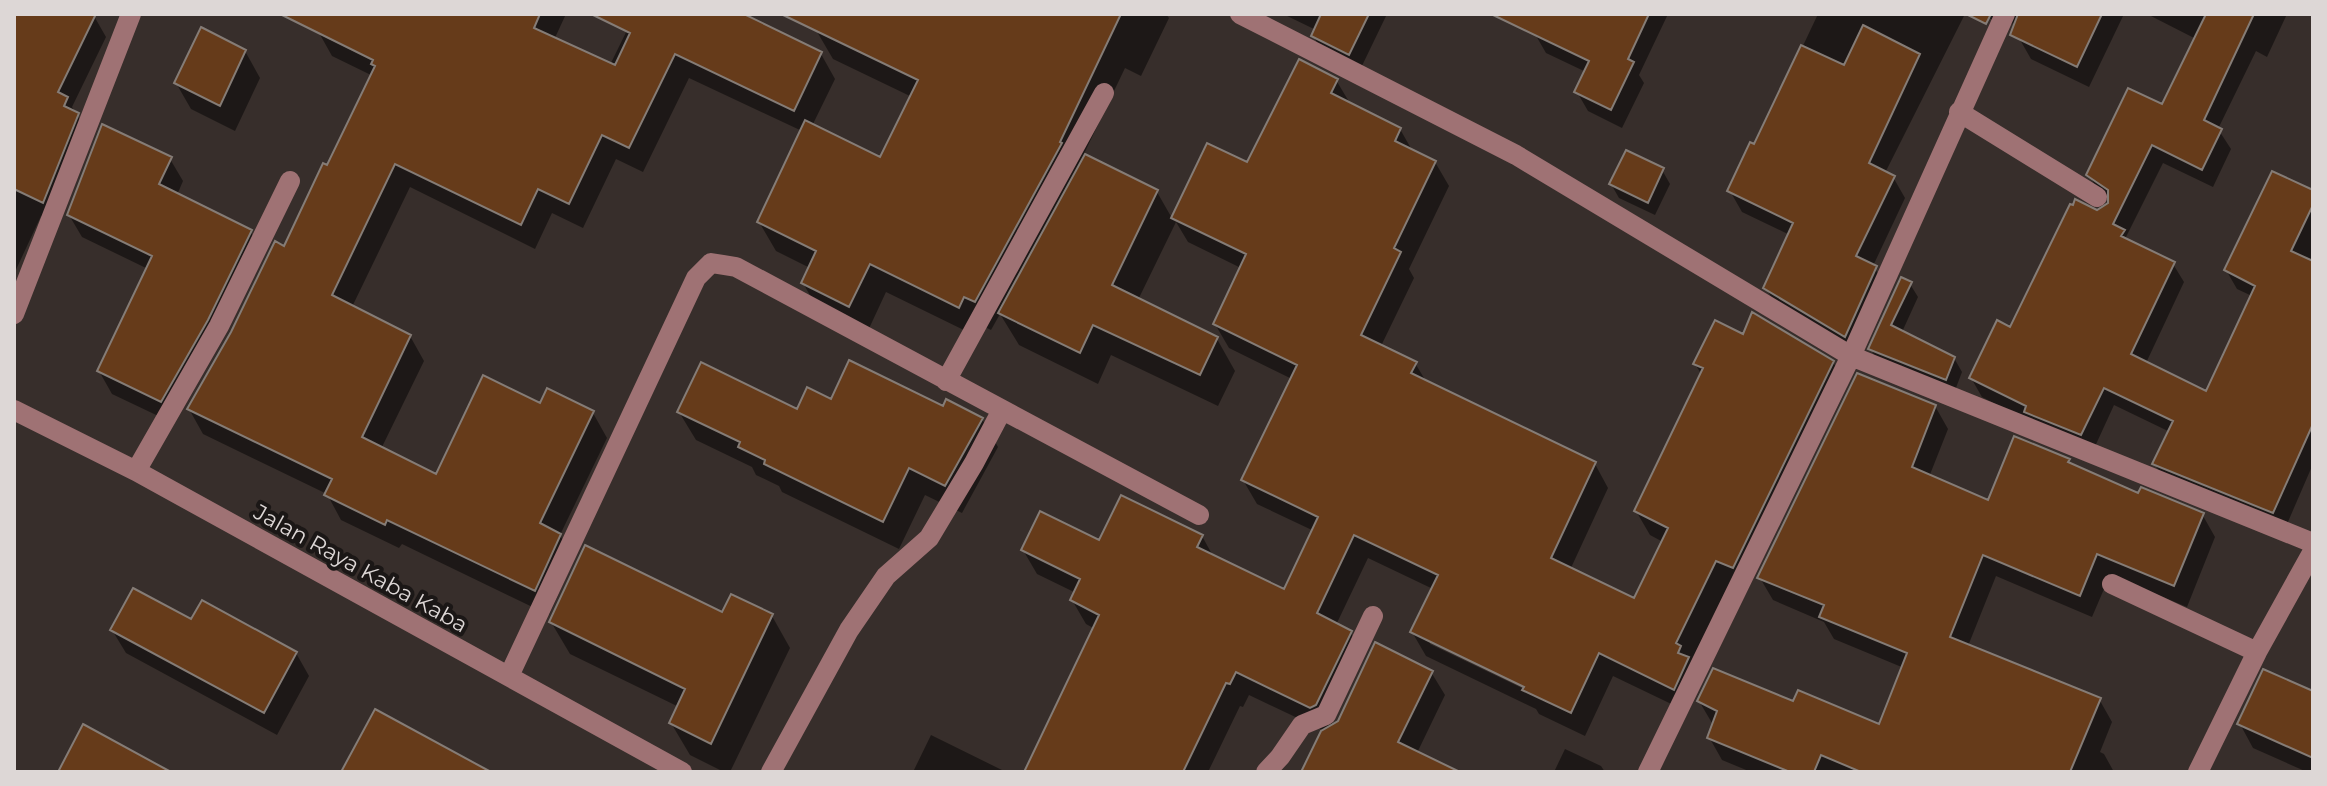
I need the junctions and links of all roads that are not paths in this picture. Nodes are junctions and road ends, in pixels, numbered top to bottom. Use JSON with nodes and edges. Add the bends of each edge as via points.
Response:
{"nodes":[{"id":1,"x":131,"y":14,"type":"edge"},
{"id":2,"x":1240,"y":14,"type":"edge"},
{"id":3,"x":2005,"y":14,"type":"edge"},
{"id":4,"x":1104,"y":93,"type":"dead end"},
{"id":5,"x":1959,"y":112,"type":"junction"},
{"id":6,"x":290,"y":181,"type":"dead end"},
{"id":7,"x":2097,"y":197,"type":"dead end"},
{"id":8,"x":14,"y":314,"type":"edge"},
{"id":9,"x":1851,"y":356,"type":"junction"},
{"id":10,"x":946,"y":381,"type":"junction"},
{"id":11,"x":1002,"y":410,"type":"junction"},
{"id":12,"x":15,"y":414,"type":"edge"},
{"id":13,"x":136,"y":471,"type":"junction"},
{"id":14,"x":1199,"y":515,"type":"dead end"},
{"id":15,"x":2313,"y":543,"type":"edge"},
{"id":16,"x":2313,"y":551,"type":"edge"},
{"id":17,"x":2112,"y":584,"type":"dead end"},
{"id":18,"x":1373,"y":616,"type":"dead end"},
{"id":19,"x":2257,"y":652,"type":"junction"},
{"id":20,"x":509,"y":676,"type":"junction"},
{"id":21,"x":682,"y":772,"type":"edge"},
{"id":22,"x":771,"y":772,"type":"edge"},
{"id":23,"x":1266,"y":772,"type":"edge"},
{"id":24,"x":1648,"y":772,"type":"edge"},
{"id":25,"x":2198,"y":772,"type":"edge"}],
"edges":[{"from":1,"to":8,"type":"street"},
{"from":2,"to":9,"type":"street","via":[[1516,155]]},
{"from":3,"to":5,"type":"street"},
{"from":4,"to":10,"type":"street"},
{"from":5,"to":7,"type":"street"},
{"from":5,"to":9,"type":"street"},
{"from":6,"to":13,"type":"street","via":[[219,326]]},
{"from":9,"to":15,"type":"street"},
{"from":9,"to":24,"type":"street"},
{"from":10,"to":11,"type":"street"},
{"from":10,"to":20,"type":"street","via":[[736,267],[711,263],[696,278]]},
{"from":11,"to":14,"type":"street"},
{"from":11,"to":22,"type":"street","via":[[929,538],[873,593]]},
{"from":12,"to":13,"type":"street","name":"Jalan Raya Kaba Kaba"},
{"from":13,"to":20,"type":"street","name":"Jalan Raya Kaba Kaba"},
{"from":16,"to":19,"type":"street"},
{"from":17,"to":19,"type":"street"},
{"from":18,"to":23,"type":"street","via":[[1326,715],[1302,725]]},
{"from":19,"to":25,"type":"street"},
{"from":20,"to":21,"type":"street","name":"Jalan Raya Kaba Kaba"}]}
